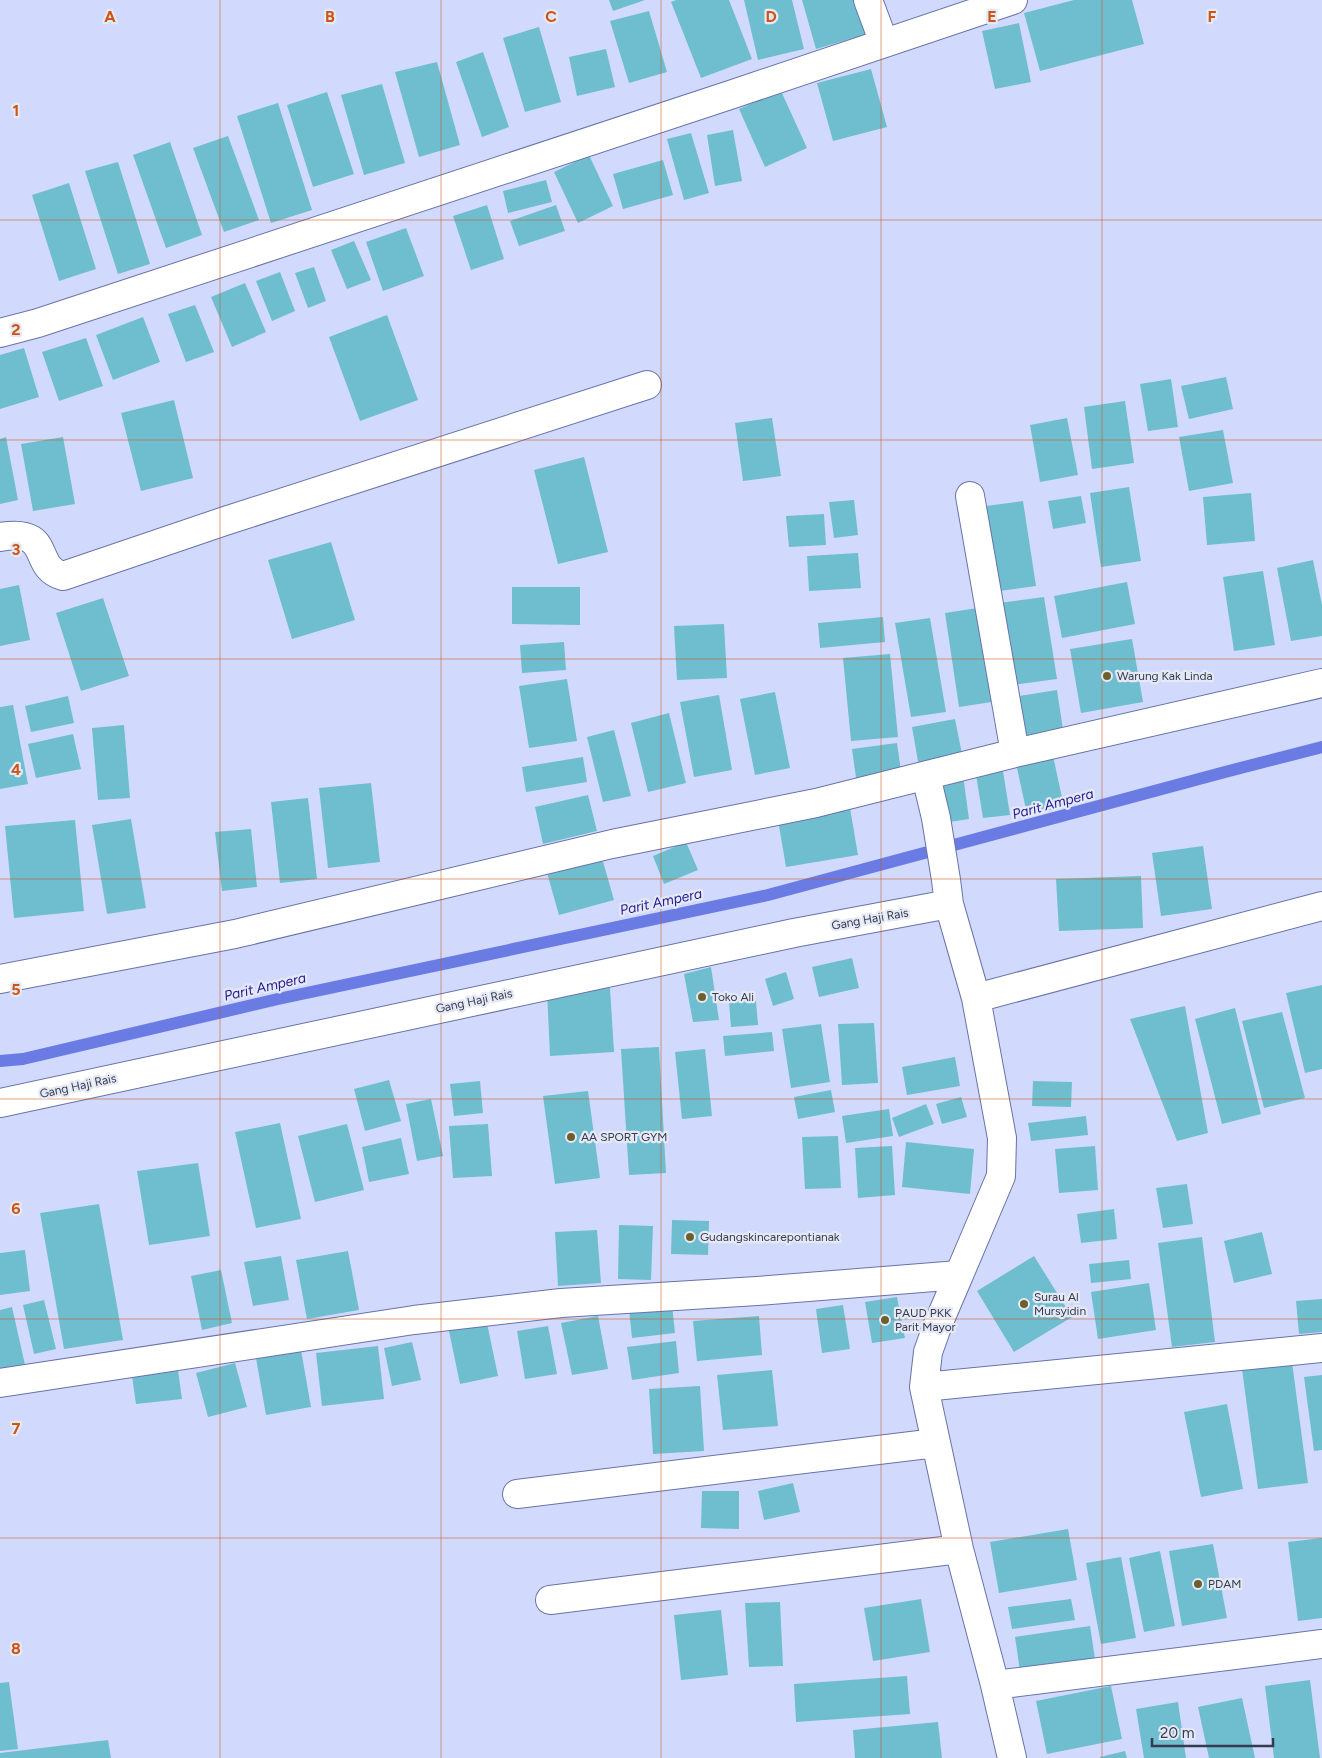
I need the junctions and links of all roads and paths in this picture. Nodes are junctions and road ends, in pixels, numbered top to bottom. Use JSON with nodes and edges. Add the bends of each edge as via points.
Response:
{"nodes":[{"id":1,"x":868,"y":0,"type":"edge"},
{"id":2,"x":1014,"y":0,"type":"edge"},
{"id":3,"x":884,"y":43,"type":"junction"},
{"id":4,"x":0,"y":333,"type":"edge"},
{"id":5,"x":647,"y":385,"type":"dead end"},
{"id":6,"x":970,"y":496,"type":"dead end"},
{"id":7,"x":0,"y":537,"type":"edge"},
{"id":8,"x":1322,"y":683,"type":"edge"},
{"id":9,"x":1015,"y":753,"type":"junction"},
{"id":10,"x":926,"y":776,"type":"junction"},
{"id":11,"x":947,"y":892,"type":"junction"},
{"id":12,"x":1322,"y":906,"type":"edge"},
{"id":13,"x":0,"y":979,"type":"edge"},
{"id":14,"x":976,"y":998,"type":"junction"},
{"id":15,"x":0,"y":1103,"type":"edge"},
{"id":16,"x":959,"y":1275,"type":"junction"},
{"id":17,"x":1322,"y":1348,"type":"edge"},
{"id":18,"x":0,"y":1383,"type":"edge"},
{"id":19,"x":924,"y":1387,"type":"junction"},
{"id":20,"x":936,"y":1443,"type":"junction"},
{"id":21,"x":518,"y":1494,"type":"dead end"},
{"id":22,"x":959,"y":1549,"type":"junction"},
{"id":23,"x":550,"y":1600,"type":"dead end"},
{"id":24,"x":1322,"y":1644,"type":"edge"},
{"id":25,"x":996,"y":1685,"type":"junction"},
{"id":26,"x":1012,"y":1758,"type":"edge"}],
"edges":[{"from":1,"to":3,"type":"street"},
{"from":2,"to":3,"type":"street"},
{"from":3,"to":4,"type":"street"},
{"from":5,"to":7,"type":"street","via":[[63,576],[55,574],[46,564],[36,542],[28,537]]},
{"from":6,"to":9,"type":"street"},
{"from":8,"to":9,"type":"street"},
{"from":9,"to":10,"type":"street"},
{"from":10,"to":11,"type":"street"},
{"from":10,"to":13,"type":"street","via":[[816,803],[612,844],[235,934]]},
{"from":11,"to":14,"type":"street"},
{"from":11,"to":15,"type":"street","name":"Gang Haji Rais","via":[[794,933]]},
{"from":12,"to":14,"type":"street"},
{"from":14,"to":16,"type":"street","via":[[1002,1138],[1001,1176]]},
{"from":16,"to":18,"type":"street","via":[[561,1303],[414,1320]]},
{"from":16,"to":19,"type":"street","via":[[928,1352]]},
{"from":17,"to":19,"type":"street"},
{"from":19,"to":20,"type":"street"},
{"from":20,"to":21,"type":"street"},
{"from":20,"to":22,"type":"street"},
{"from":22,"to":23,"type":"street"},
{"from":22,"to":25,"type":"street"},
{"from":24,"to":25,"type":"street"},
{"from":25,"to":26,"type":"street"}]}
